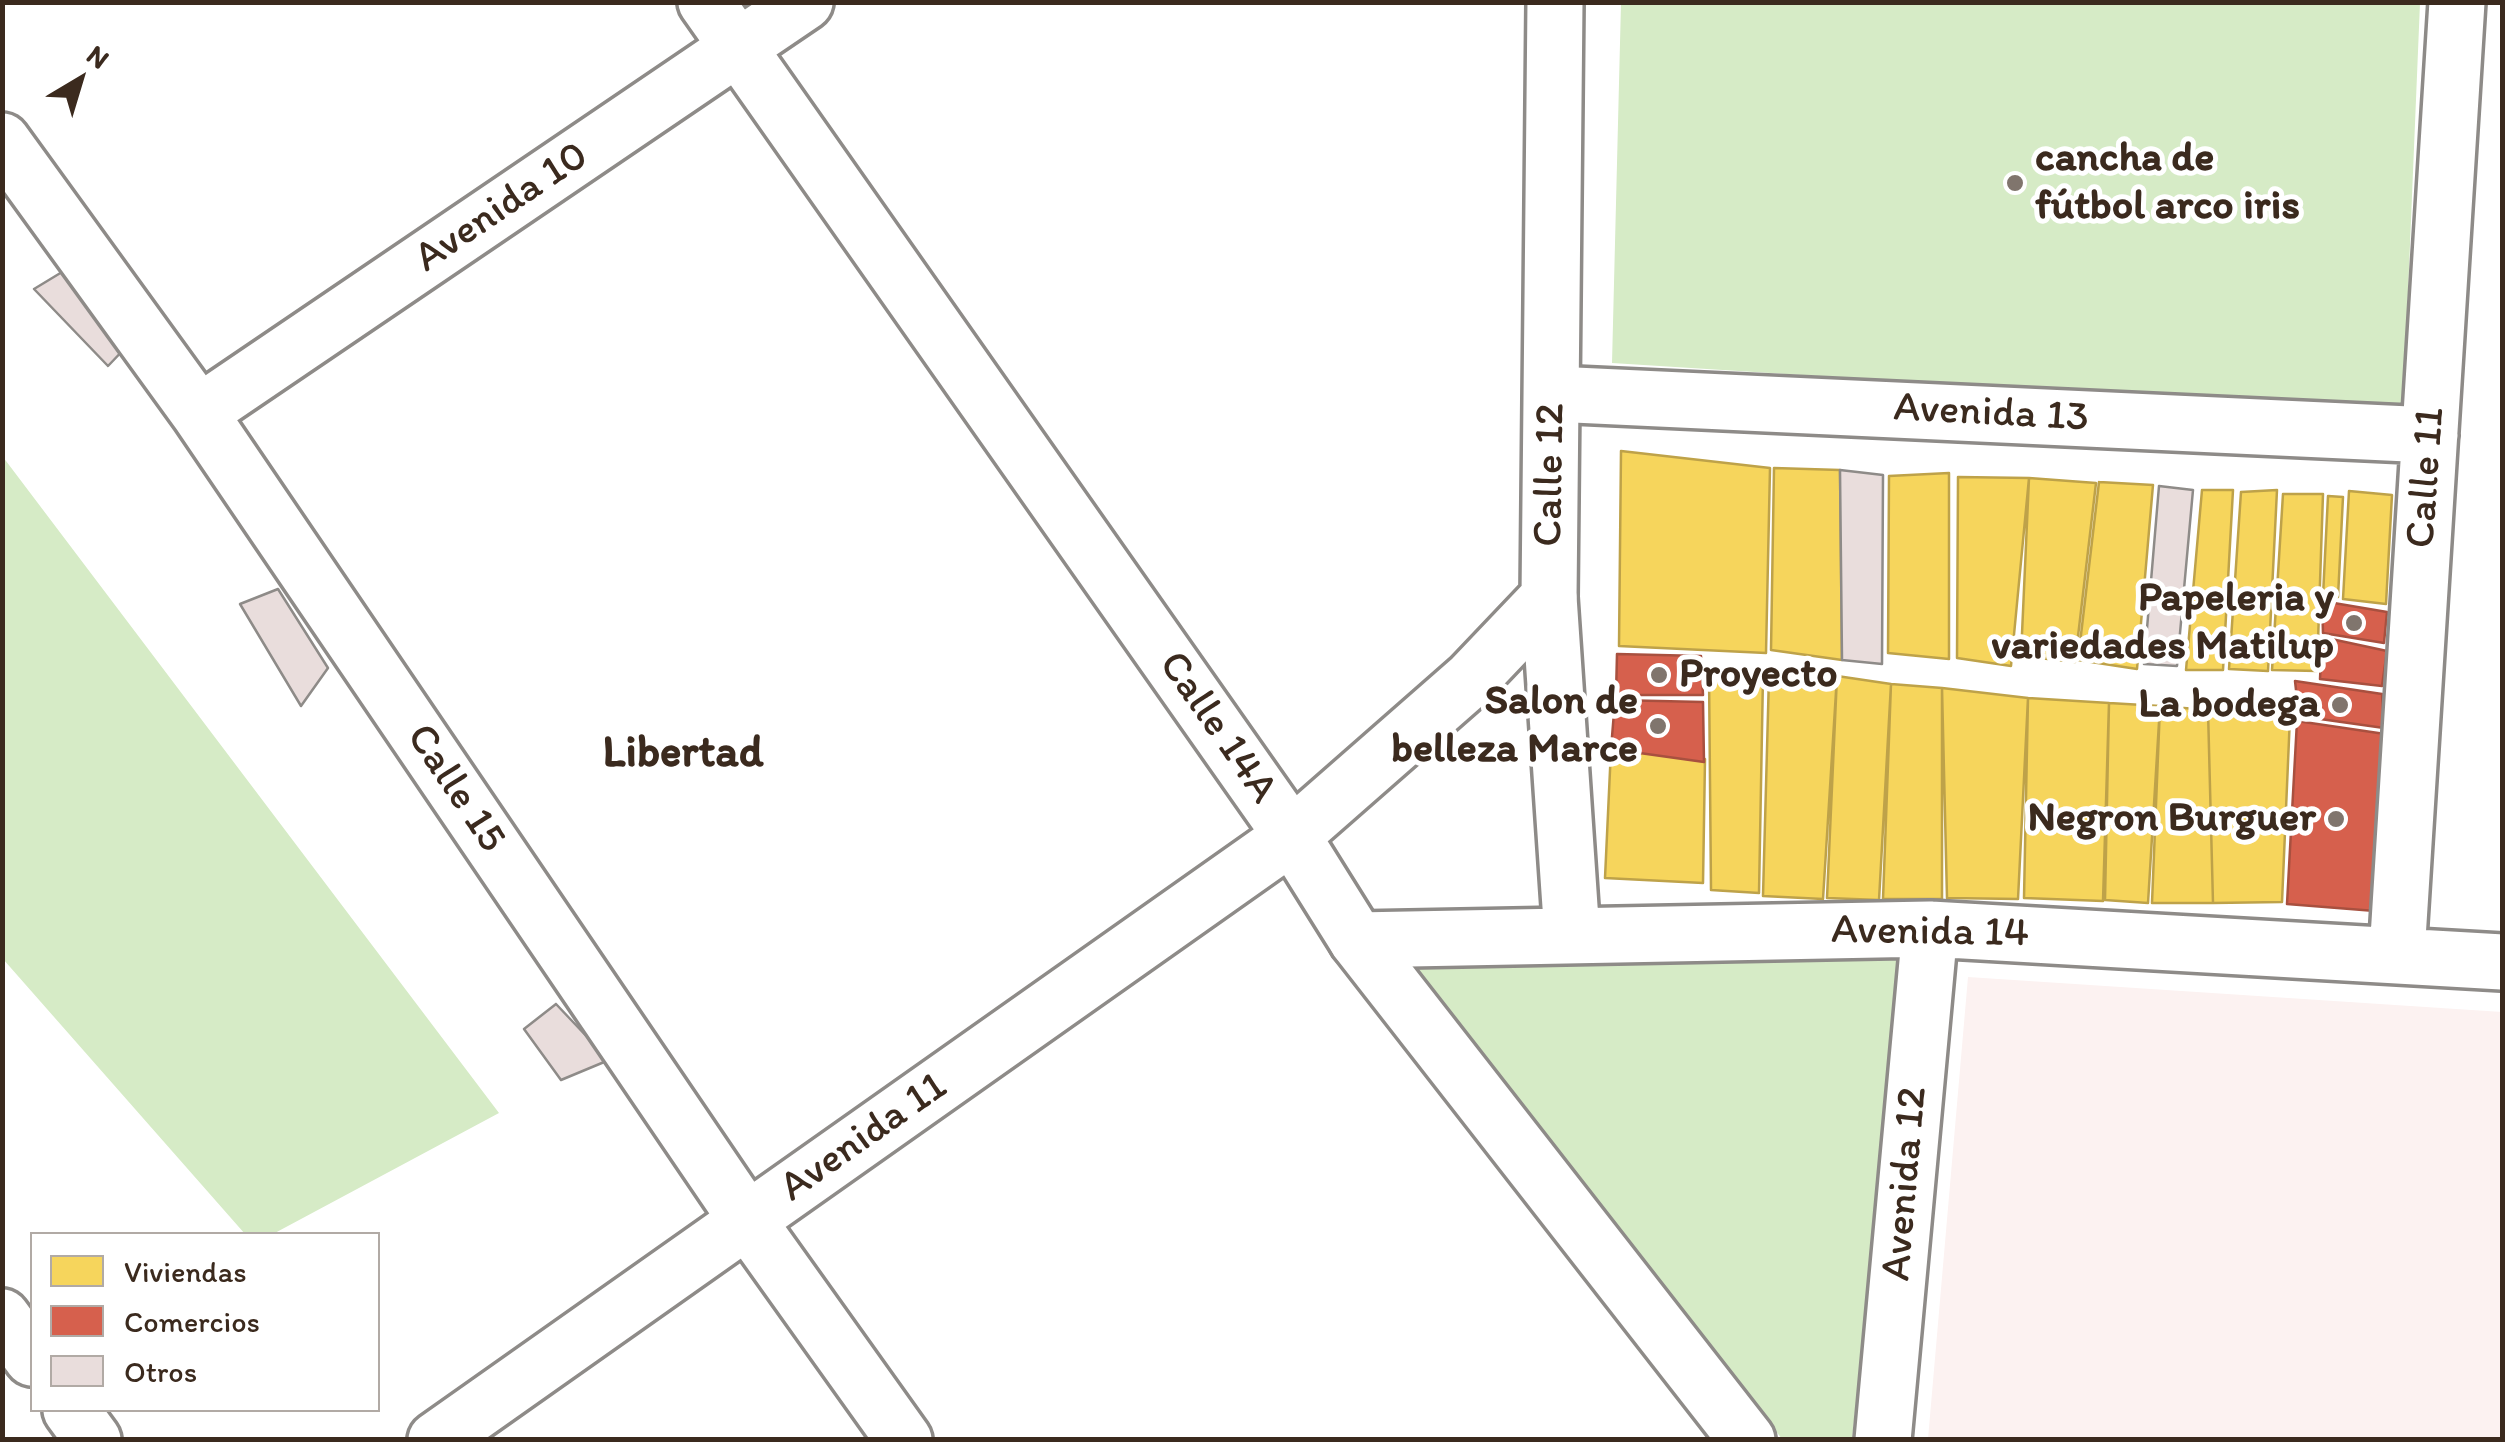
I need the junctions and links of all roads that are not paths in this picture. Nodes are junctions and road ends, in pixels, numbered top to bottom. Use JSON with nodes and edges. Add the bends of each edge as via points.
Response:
{"nodes":[{"id":1,"x":706,"y":2,"type":"edge"},
{"id":2,"x":804,"y":2,"type":"edge"},
{"id":3,"x":1555,"y":2,"type":"edge"},
{"id":4,"x":2457,"y":2,"type":"edge"},
{"id":5,"x":740,"y":47,"type":"junction"},
{"id":6,"x":2,"y":141,"type":"edge"},
{"id":7,"x":1553,"y":394,"type":"junction"},
{"id":8,"x":199,"y":413,"type":"junction"},
{"id":9,"x":2430,"y":435,"type":"junction"},
{"id":10,"x":1550,"y":597,"type":"junction"},
{"id":11,"x":1292,"y":836,"type":"junction"},
{"id":12,"x":1930,"y":929,"type":"junction"},
{"id":13,"x":1572,"y":936,"type":"junction"},
{"id":14,"x":1358,"y":940,"type":"junction"},
{"id":15,"x":2397,"y":954,"type":"junction"},
{"id":16,"x":2502,"y":962,"type":"edge"},
{"id":17,"x":747,"y":1220,"type":"junction"},
{"id":18,"x":2,"y":1317,"type":"edge"},
{"id":19,"x":30,"y":1355,"type":"edge"},
{"id":20,"x":72,"y":1412,"type":"edge"},
{"id":21,"x":93,"y":1440,"type":"edge"},
{"id":22,"x":436,"y":1440,"type":"edge"},
{"id":23,"x":904,"y":1440,"type":"edge"},
{"id":24,"x":1747,"y":1440,"type":"edge"},
{"id":25,"x":1883,"y":1440,"type":"edge"}],
"edges":[{"from":1,"to":5,"type":"street","name":"Calle 14A"},
{"from":2,"to":5,"type":"street","name":"Avenida 10"},
{"from":3,"to":7,"type":"street","name":"Calle 12"},
{"from":4,"to":9,"type":"street","name":"Calle 11"},
{"from":5,"to":8,"type":"street","name":"Avenida 10"},
{"from":5,"to":11,"type":"street","name":"Calle 14A"},
{"from":6,"to":8,"type":"street","name":"Calle 15"},
{"from":7,"to":9,"type":"street","name":"Avenida 13"},
{"from":7,"to":10,"type":"street","name":"Calle 12"},
{"from":8,"to":17,"type":"street","name":"Calle 15"},
{"from":9,"to":15,"type":"street","name":"Calle 11"},
{"from":10,"to":11,"type":"street","name":"Calle 12","via":[[1471,679]]},
{"from":10,"to":13,"type":"street"},
{"from":11,"to":14,"type":"street","name":"Calle 14A"},
{"from":11,"to":17,"type":"street","name":"Avenida 11"},
{"from":12,"to":13,"type":"street","name":"Avenida 14"},
{"from":12,"to":15,"type":"street","name":"Avenida 14"},
{"from":12,"to":25,"type":"street","name":"Avenida 12"},
{"from":13,"to":14,"type":"street","name":"Avenida 14"},
{"from":14,"to":24,"type":"street","name":"Calle 14A"},
{"from":15,"to":16,"type":"street","name":"Avenida 14"},
{"from":17,"to":22,"type":"street","name":"Avenida 11"},
{"from":17,"to":23,"type":"street","name":"Calle 15"},
{"from":18,"to":19,"type":"street"},
{"from":20,"to":21,"type":"street"}]}
